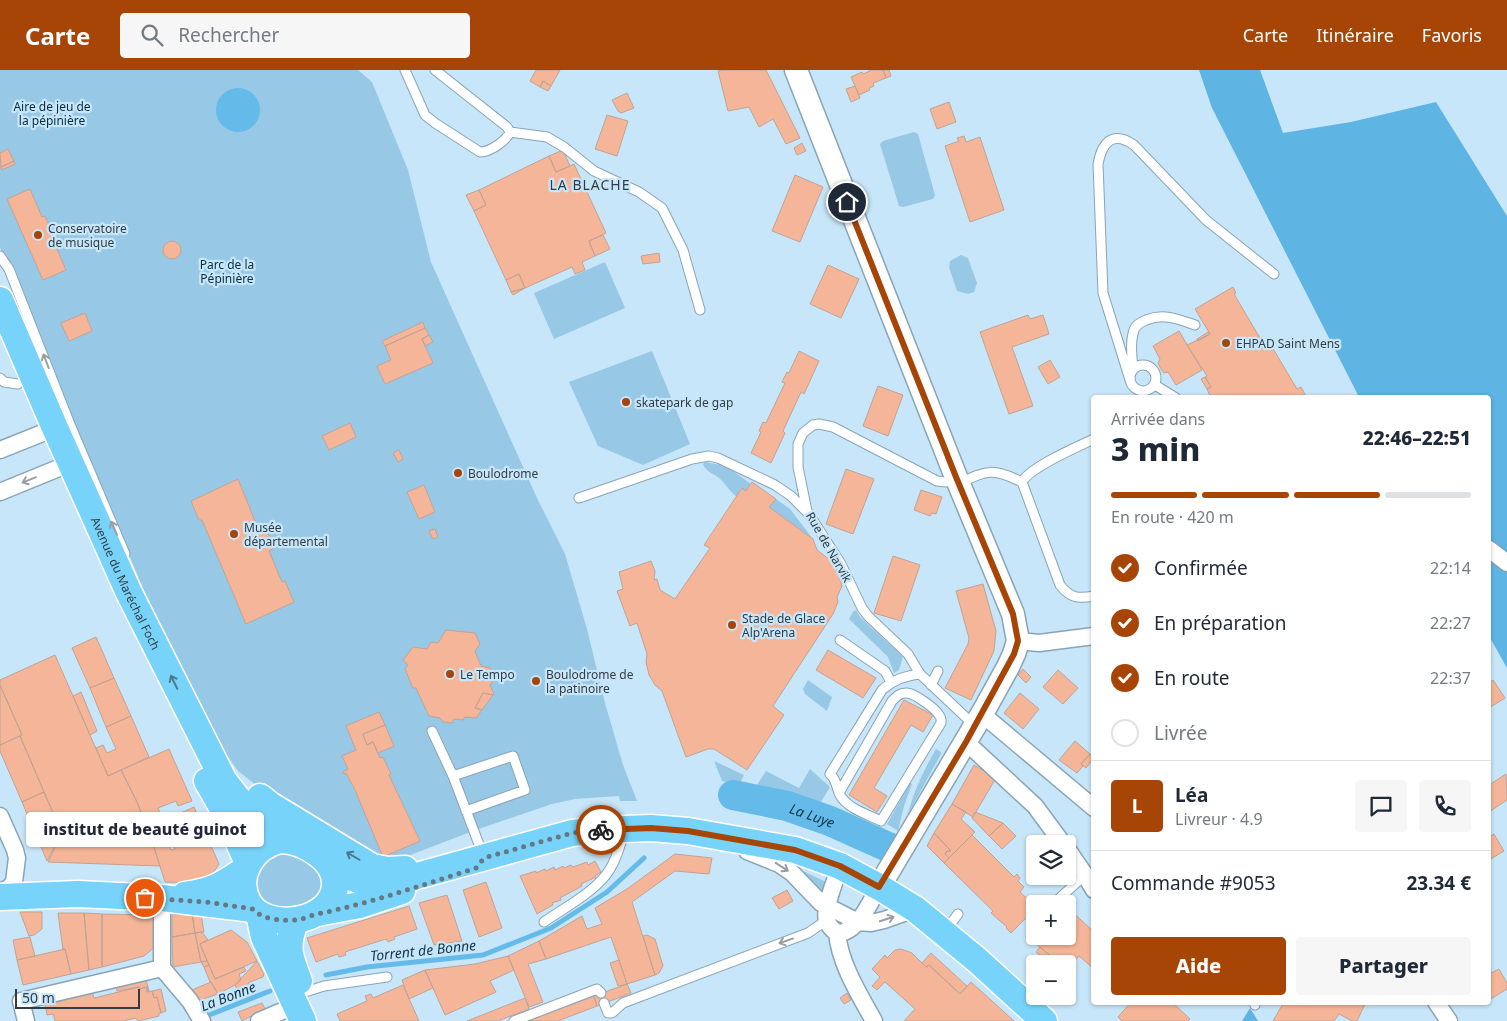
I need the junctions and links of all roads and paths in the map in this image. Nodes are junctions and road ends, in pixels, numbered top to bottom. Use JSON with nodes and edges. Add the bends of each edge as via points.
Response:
{"nodes":[{"id":1,"x":405,"y":70,"type":"edge"},
{"id":2,"x":435,"y":70,"type":"edge"},
{"id":3,"x":796,"y":70,"type":"edge"},
{"id":4,"x":510,"y":132,"type":"junction"},
{"id":5,"x":0,"y":256,"type":"edge"},
{"id":6,"x":1274,"y":274,"type":"dead end"},
{"id":7,"x":0,"y":300,"type":"edge"},
{"id":8,"x":700,"y":310,"type":"dead end"},
{"id":9,"x":1195,"y":326,"type":"dead end"},
{"id":10,"x":0,"y":344,"type":"edge"},
{"id":11,"x":1133,"y":369,"type":"junction"},
{"id":12,"x":52,"y":378,"type":"junction"},
{"id":13,"x":9,"y":381,"type":"edge"},
{"id":14,"x":1132,"y":384,"type":"junction"},
{"id":15,"x":1155,"y":385,"type":"junction"},
{"id":16,"x":1136,"y":395,"type":"edge"},
{"id":17,"x":1171,"y":395,"type":"edge"},
{"id":18,"x":47,"y":423,"type":"junction"},
{"id":19,"x":1091,"y":441,"type":"edge"},
{"id":20,"x":0,"y":450,"type":"edge"},
{"id":21,"x":64,"y":466,"type":"junction"},
{"id":22,"x":958,"y":480,"type":"junction"},
{"id":23,"x":1022,"y":482,"type":"junction"},
{"id":24,"x":0,"y":492,"type":"edge"},
{"id":25,"x":579,"y":498,"type":"dead end"},
{"id":26,"x":807,"y":511,"type":"junction"},
{"id":27,"x":1491,"y":551,"type":"edge"},
{"id":28,"x":1507,"y":563,"type":"edge"},
{"id":29,"x":120,"y":574,"type":"junction"},
{"id":30,"x":1091,"y":596,"type":"edge"},
{"id":31,"x":1091,"y":636,"type":"edge"},
{"id":32,"x":840,"y":640,"type":"dead end"},
{"id":33,"x":1018,"y":641,"type":"junction"},
{"id":34,"x":938,"y":671,"type":"dead end"},
{"id":35,"x":920,"y":674,"type":"junction"},
{"id":36,"x":891,"y":682,"type":"junction"},
{"id":37,"x":931,"y":685,"type":"junction"},
{"id":38,"x":195,"y":726,"type":"junction"},
{"id":39,"x":974,"y":728,"type":"junction"},
{"id":40,"x":432,"y":731,"type":"dead end"},
{"id":41,"x":453,"y":776,"type":"junction"},
{"id":42,"x":839,"y":793,"type":"junction"},
{"id":43,"x":1091,"y":806,"type":"edge"},
{"id":44,"x":466,"y":811,"type":"junction"},
{"id":45,"x":0,"y":816,"type":"edge"},
{"id":46,"x":626,"y":828,"type":"junction"},
{"id":47,"x":688,"y":831,"type":"junction"},
{"id":48,"x":1056,"y":835,"type":"edge"},
{"id":49,"x":290,"y":840,"type":"junction"},
{"id":50,"x":484,"y":858,"type":"junction"},
{"id":51,"x":1076,"y":862,"type":"edge"},
{"id":52,"x":247,"y":866,"type":"junction"},
{"id":53,"x":840,"y":866,"type":"junction"},
{"id":54,"x":333,"y":870,"type":"junction"},
{"id":55,"x":1085,"y":875,"type":"junction"},
{"id":56,"x":886,"y":876,"type":"junction"},
{"id":57,"x":1091,"y":885,"type":"edge"},
{"id":58,"x":3,"y":888,"type":"edge"},
{"id":59,"x":1062,"y":895,"type":"edge"},
{"id":60,"x":162,"y":898,"type":"junction"},
{"id":61,"x":915,"y":909,"type":"junction"},
{"id":62,"x":256,"y":912,"type":"junction"},
{"id":63,"x":827,"y":913,"type":"junction"},
{"id":64,"x":307,"y":917,"type":"junction"},
{"id":65,"x":544,"y":922,"type":"dead end"},
{"id":66,"x":858,"y":922,"type":"junction"},
{"id":67,"x":837,"y":933,"type":"junction"},
{"id":68,"x":162,"y":968,"type":"junction"},
{"id":69,"x":387,"y":977,"type":"dead end"},
{"id":70,"x":601,"y":993,"type":"dead end"},
{"id":71,"x":604,"y":1003,"type":"dead end"},
{"id":72,"x":1438,"y":1005,"type":"edge"},
{"id":73,"x":301,"y":1006,"type":"edge"},
{"id":74,"x":871,"y":1020,"type":"edge"},
{"id":75,"x":26,"y":1021,"type":"edge"},
{"id":76,"x":202,"y":1021,"type":"edge"},
{"id":77,"x":259,"y":1021,"type":"edge"},
{"id":78,"x":317,"y":1021,"type":"edge"},
{"id":79,"x":514,"y":1021,"type":"edge"},
{"id":80,"x":1044,"y":1021,"type":"edge"},
{"id":81,"x":1449,"y":1021,"type":"edge"}],
"edges":[{"from":1,"to":4,"type":"lane","via":[[425,114],[480,152],[487,152]]},
{"from":2,"to":4,"type":"lane"},
{"from":3,"to":22,"type":"street"},
{"from":4,"to":8,"type":"lane","via":[[547,138],[594,171],[639,192],[662,208],[683,250]]},
{"from":12,"to":5,"type":"lane","one_way":true,"via":[[10,269]]},
{"from":6,"to":14,"type":"lane","via":[[1211,224],[1134,145],[1121,139],[1109,140],[1103,146],[1098,164],[1103,293]]},
{"from":7,"to":18,"type":"main road","name":"Avenue du Maréchal Foch"},
{"from":9,"to":11,"type":"lane","via":[[1160,316],[1140,322],[1131,341]]},
{"from":10,"to":13,"type":"main road","name":"Avenue du Maréchal Foch"},
{"from":11,"to":14,"type":"lane","via":[[1130,376]]},
{"from":11,"to":15,"type":"lane","via":[[1142,365],[1151,367],[1156,374]]},
{"from":12,"to":18,"type":"lane"},
{"from":29,"to":12,"type":"lane","one_way":true,"via":[[125,554]]},
{"from":13,"to":18,"type":"main road","name":"Avenue du Maréchal Foch"},
{"from":14,"to":15,"type":"lane","via":[[1145,392]]},
{"from":14,"to":16,"type":"lane"},
{"from":15,"to":17,"type":"lane"},
{"from":18,"to":20,"type":"street"},
{"from":18,"to":21,"type":"main road","name":"Avenue du Maréchal Foch"},
{"from":19,"to":23,"type":"lane","via":[[1027,474]]},
{"from":21,"to":24,"type":"street","one_way":true},
{"from":21,"to":29,"type":"main road","name":"Avenue du Maréchal Foch"},
{"from":21,"to":52,"type":"main road","name":"Avenue du Maréchal Foch","via":[[149,673],[226,814]]},
{"from":22,"to":23,"type":"lane","via":[[985,472],[1004,474]]},
{"from":22,"to":26,"type":"lane","name":"Rue de Narvik","via":[[937,481],[833,427],[812,425],[803,433],[797,450]]},
{"from":22,"to":33,"type":"street","via":[[1013,614]]},
{"from":23,"to":30,"type":"lane","via":[[1060,585],[1073,597]]},
{"from":25,"to":26,"type":"lane","via":[[709,456],[775,485]]},
{"from":26,"to":35,"type":"lane","name":"Rue de Narvik","via":[[841,564],[862,608],[908,654]]},
{"from":27,"to":28,"type":"street"},
{"from":38,"to":29,"type":"main road","name":"Avenue du Maréchal Foch","one_way":true},
{"from":31,"to":33,"type":"street","via":[[1039,644]]},
{"from":32,"to":36,"type":"lane","via":[[885,671]]},
{"from":33,"to":39,"type":"street","via":[[1008,667]]},
{"from":34,"to":37,"type":"lane"},
{"from":35,"to":36,"type":"lane"},
{"from":35,"to":37,"type":"lane","name":"Rue de Narvik"},
{"from":36,"to":42,"type":"lane","via":[[877,697],[830,774]]},
{"from":37,"to":39,"type":"lane","name":"Rue de Narvik"},
{"from":38,"to":49,"type":"main road","name":"Avenue du Maréchal Foch","via":[[233,794]]},
{"from":50,"to":38,"type":"main road","one_way":true,"via":[[457,856],[401,870],[372,867],[270,805],[242,781]]},
{"from":39,"to":43,"type":"street"},
{"from":39,"to":48,"type":"street"},
{"from":39,"to":56,"type":"street"},
{"from":40,"to":41,"type":"lane"},
{"from":41,"to":44,"type":"lane"},
{"from":41,"to":44,"type":"lane","via":[[513,756],[525,790]]},
{"from":42,"to":42,"type":"lane","via":[[896,696],[907,692],[938,713],[940,723],[881,821],[848,805]]},
{"from":44,"to":50,"type":"lane"},
{"from":45,"to":58,"type":"street","via":[[17,858]]},
{"from":46,"to":47,"type":"main road"},
{"from":46,"to":50,"type":"main road","via":[[572,833]]},
{"from":46,"to":65,"type":"lane","via":[[606,874],[586,894]]},
{"from":47,"to":53,"type":"main road","via":[[795,850]]},
{"from":47,"to":63,"type":"street","one_way":true,"via":[[770,859],[792,873]]},
{"from":49,"to":52,"type":"main road","via":[[270,842],[255,853]]},
{"from":49,"to":54,"type":"main road","via":[[320,856]]},
{"from":50,"to":54,"type":"main road","via":[[381,884],[366,884]]},
{"from":50,"to":64,"type":"main road","via":[[476,868],[360,905]]},
{"from":51,"to":55,"type":"street"},
{"from":52,"to":60,"type":"main road","via":[[221,886],[206,892]]},
{"from":52,"to":62,"type":"main road","via":[[244,879],[246,896]]},
{"from":53,"to":56,"type":"main road"},
{"from":53,"to":63,"type":"street"},
{"from":54,"to":64,"type":"main road","via":[[336,880],[332,899],[327,906]]},
{"from":55,"to":57,"type":"street"},
{"from":55,"to":59,"type":"lane"},
{"from":56,"to":61,"type":"main road"},
{"from":56,"to":66,"type":"street"},
{"from":58,"to":60,"type":"main road","via":[[44,886],[78,894]]},
{"from":60,"to":62,"type":"main road"},
{"from":60,"to":68,"type":"street"},
{"from":66,"to":61,"type":"street","one_way":true,"via":[[871,923]]},
{"from":61,"to":80,"type":"main road","via":[[951,923],[996,977]]},
{"from":62,"to":64,"type":"main road","via":[[269,918]]},
{"from":62,"to":73,"type":"main road","via":[[264,937]]},
{"from":63,"to":66,"type":"street"},
{"from":63,"to":67,"type":"street","via":[[831,928]]},
{"from":63,"to":71,"type":"lane","one_way":true,"via":[[808,933],[624,1004],[612,1013],[606,1012]]},
{"from":64,"to":73,"type":"main road","via":[[289,941],[288,952]]},
{"from":66,"to":67,"type":"street","via":[[848,931]]},
{"from":67,"to":74,"type":"street","via":[[844,963]]},
{"from":68,"to":75,"type":"street","via":[[21,1001]]},
{"from":68,"to":76,"type":"street"},
{"from":69,"to":73,"type":"lane","via":[[324,986]]},
{"from":70,"to":79,"type":"lane","via":[[597,989]]},
{"from":72,"to":81,"type":"street"},
{"from":73,"to":77,"type":"street"},
{"from":73,"to":78,"type":"main road"}]}
